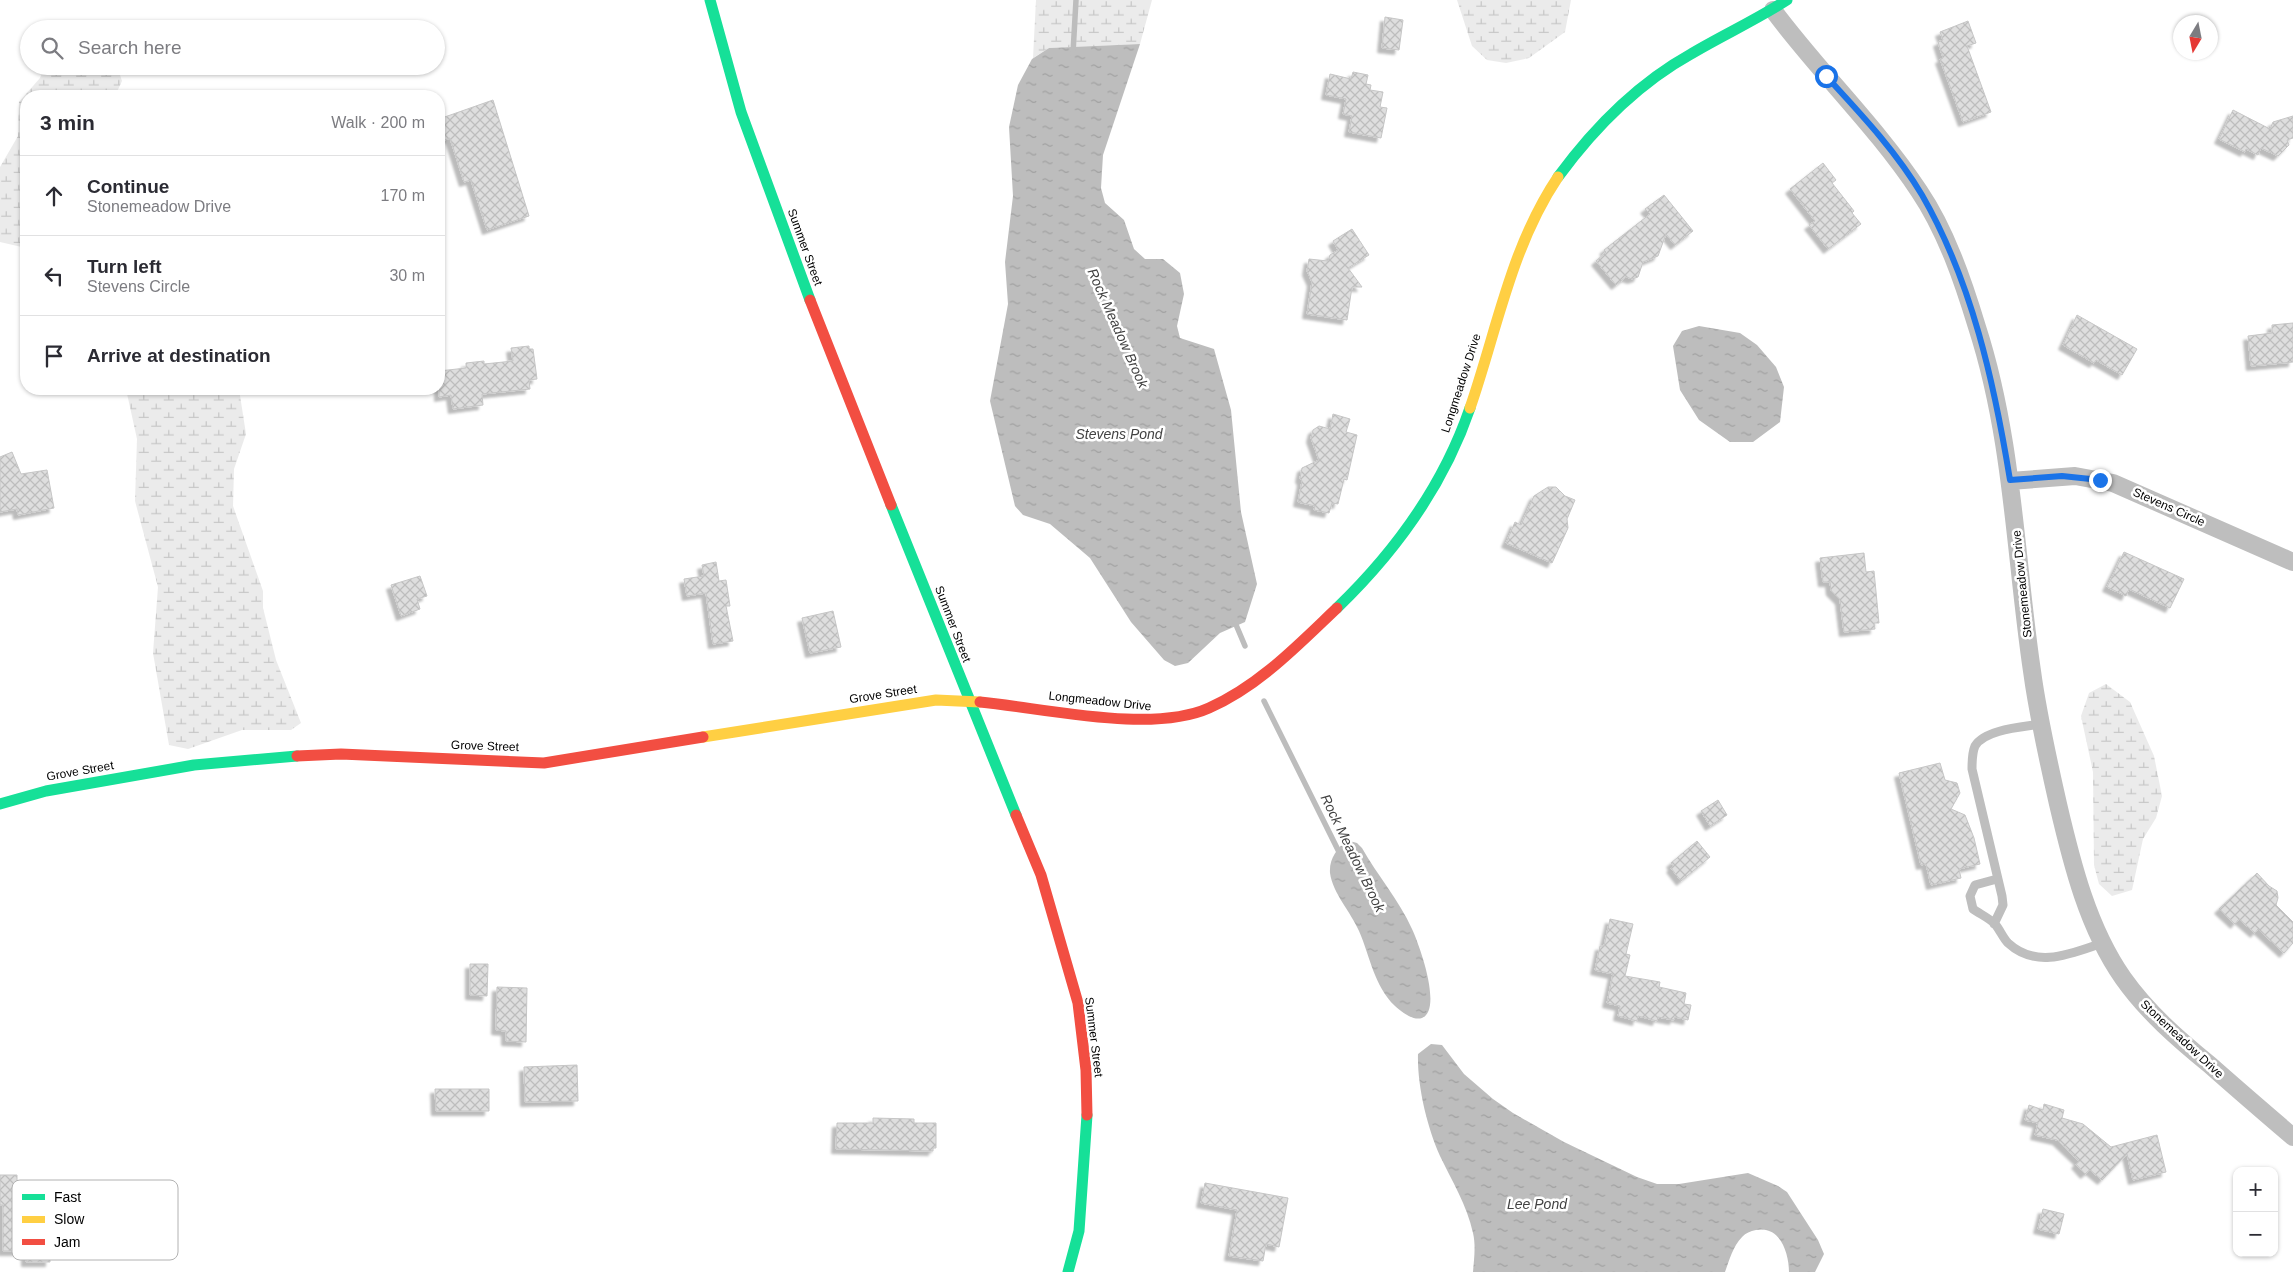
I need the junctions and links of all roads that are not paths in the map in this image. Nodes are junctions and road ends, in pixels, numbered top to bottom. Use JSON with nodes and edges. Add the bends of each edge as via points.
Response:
{"nodes":[{"id":1,"x":710,"y":0,"type":"edge"},
{"id":2,"x":1780,"y":5,"type":"edge"},
{"id":3,"x":2010,"y":480,"type":"junction"},
{"id":4,"x":2293,"y":562,"type":"edge"},
{"id":5,"x":969,"y":700,"type":"junction"},
{"id":6,"x":2041,"y":724,"type":"junction"},
{"id":7,"x":0,"y":804,"type":"edge"},
{"id":8,"x":1997,"y":879,"type":"junction"},
{"id":9,"x":1994,"y":924,"type":"junction"},
{"id":10,"x":2102,"y":943,"type":"junction"},
{"id":11,"x":2293,"y":1137,"type":"edge"},
{"id":12,"x":1068,"y":1272,"type":"edge"}],
"edges":[{"from":1,"to":5,"type":"street","name":"Summer Street","via":[[741,112],[796,265]]},
{"from":2,"to":3,"type":"street","name":"Stonemeadow Drive","via":[[1800,46],[1895,156],[1921,194],[1945,240],[1983,347],[2000,418]]},
{"from":2,"to":5,"type":"street","name":"Longmeadow Drive","via":[[1688,55],[1648,83],[1612,112],[1556,180],[1516,255],[1467,418],[1442,476],[1412,526],[1376,571],[1300,644],[1221,703],[1172,719],[1131,719]]},
{"from":3,"to":4,"type":"street","name":"Stevens Circle","via":[[2075,476],[2113,483]]},
{"from":3,"to":6,"type":"street","name":"Stonemeadow Drive","via":[[2032,673]]},
{"from":5,"to":7,"type":"street","name":"Grove Street","via":[[936,700],[544,763],[341,754],[268,757],[194,765],[46,791]]},
{"from":5,"to":12,"type":"street","name":"Summer Street","via":[[1041,875],[1078,1003],[1086,1070],[1087,1126],[1079,1231]]},
{"from":6,"to":8,"type":"lane","via":[[1994,733],[1976,744],[1973,753],[1972,769]]},
{"from":6,"to":10,"type":"street","name":"Stonemeadow Drive","via":[[2068,846]]},
{"from":8,"to":9,"type":"lane","via":[[2003,905]]},
{"from":8,"to":9,"type":"lane","via":[[1975,885],[1970,896],[1973,909]]},
{"from":9,"to":10,"type":"lane","via":[[2007,942],[2025,956],[2039,958],[2070,954]]},
{"from":10,"to":11,"type":"street","name":"Stonemeadow Drive","via":[[2123,978],[2149,1010]]}]}
